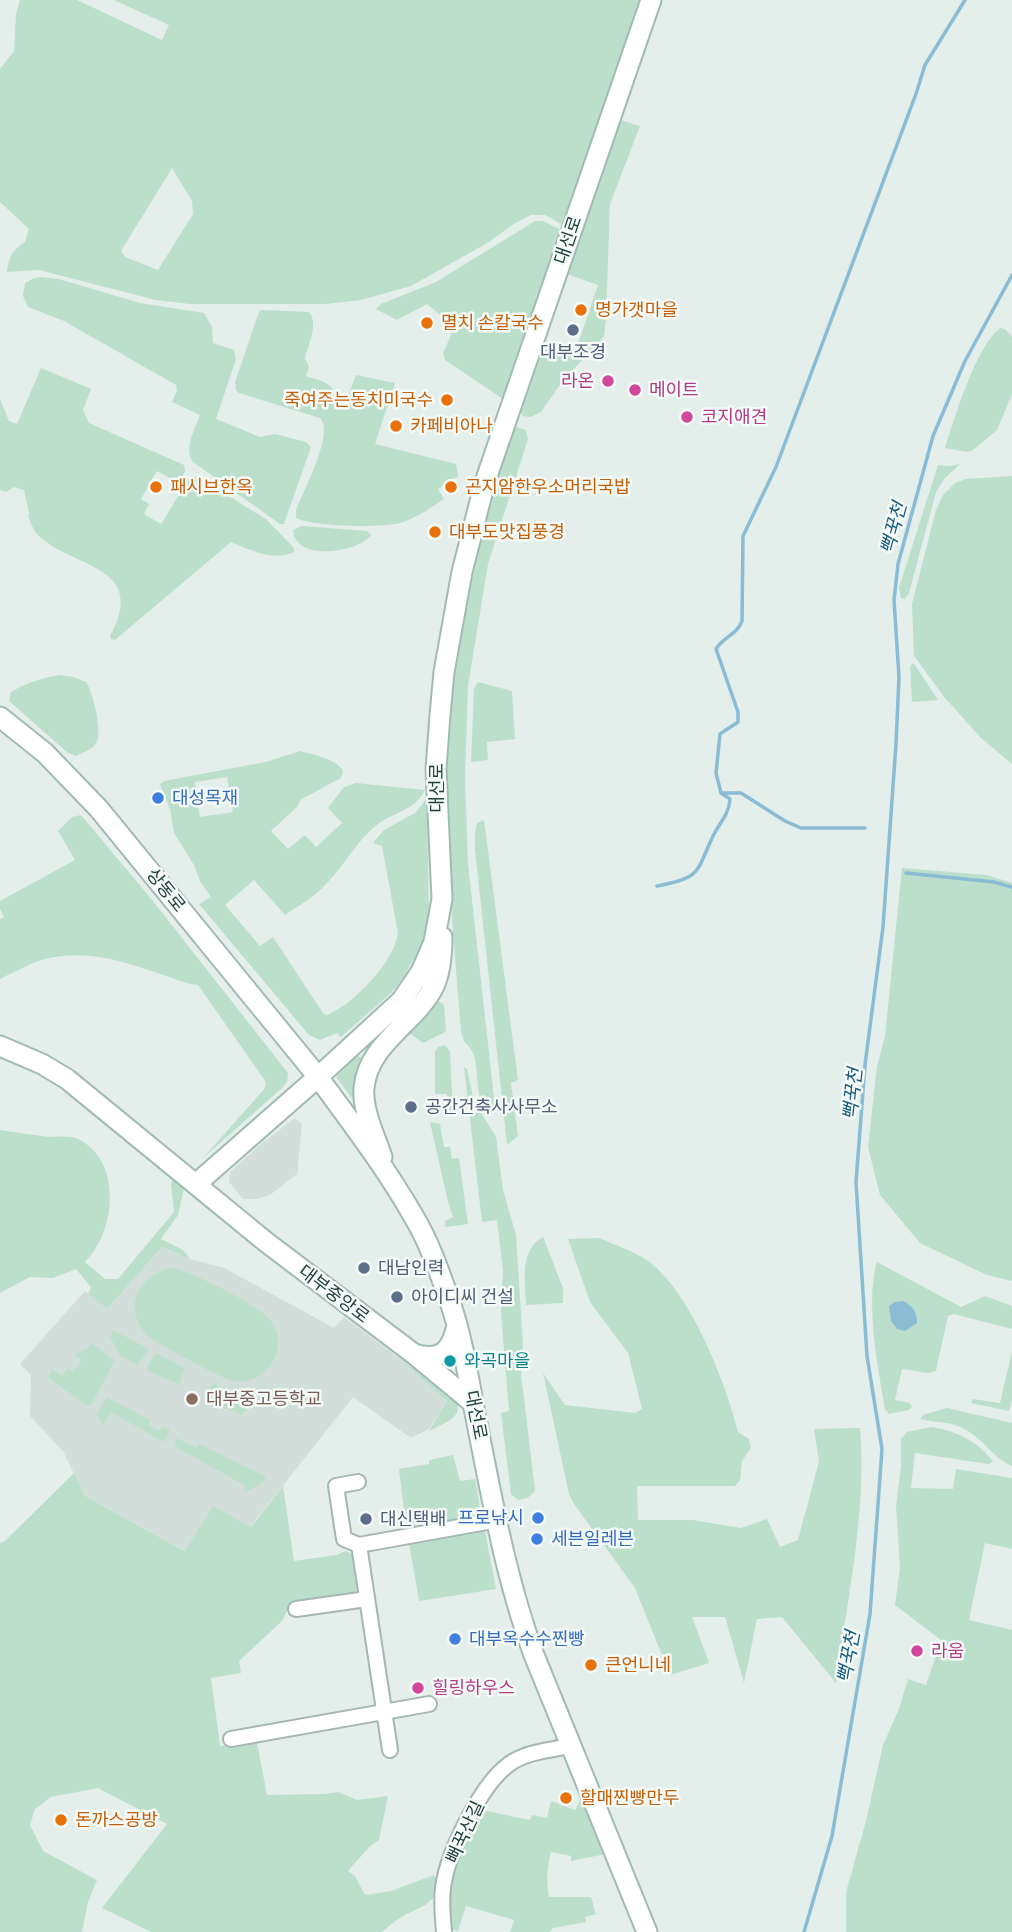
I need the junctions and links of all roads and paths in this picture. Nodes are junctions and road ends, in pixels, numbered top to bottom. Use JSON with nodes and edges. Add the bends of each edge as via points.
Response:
{"nodes":[{"id":1,"x":651,"y":0,"type":"edge"},
{"id":2,"x":0,"y":717,"type":"edge"},
{"id":3,"x":442,"y":899,"type":"junction"},
{"id":4,"x":0,"y":1046,"type":"edge"},
{"id":5,"x":318,"y":1077,"type":"junction"},
{"id":6,"x":387,"y":1175,"type":"junction"},
{"id":7,"x":196,"y":1184,"type":"junction"},
{"id":8,"x":457,"y":1326,"type":"junction"},
{"id":9,"x":414,"y":1354,"type":"junction"},
{"id":10,"x":473,"y":1403,"type":"junction"},
{"id":11,"x":358,"y":1482,"type":"dead end"},
{"id":12,"x":498,"y":1520,"type":"junction"},
{"id":13,"x":359,"y":1545,"type":"junction"},
{"id":14,"x":367,"y":1599,"type":"junction"},
{"id":15,"x":296,"y":1609,"type":"dead end"},
{"id":16,"x":429,"y":1704,"type":"dead end"},
{"id":17,"x":384,"y":1712,"type":"junction"},
{"id":18,"x":231,"y":1739,"type":"dead end"},
{"id":19,"x":570,"y":1746,"type":"junction"},
{"id":20,"x":390,"y":1750,"type":"dead end"},
{"id":21,"x":444,"y":1932,"type":"edge"},
{"id":22,"x":647,"y":1932,"type":"edge"}],
"edges":[{"from":1,"to":3,"type":"street","name":"대선로","via":[[485,482],[462,572],[444,672],[436,769]]},
{"from":2,"to":5,"type":"street","name":"상동로","via":[[46,753],[91,800]]},
{"from":3,"to":5,"type":"street","name":"대선로","via":[[434,943],[412,988]]},
{"from":3,"to":6,"type":"street","via":[[440,968],[433,987],[377,1053],[364,1088]]},
{"from":4,"to":7,"type":"street","name":"대부중앙로","via":[[67,1079]]},
{"from":5,"to":6,"type":"street","name":"대선로"},
{"from":5,"to":7,"type":"street"},
{"from":6,"to":8,"type":"street","name":"대선로","via":[[427,1243]]},
{"from":7,"to":9,"type":"street","name":"대부중앙로"},
{"from":8,"to":9,"type":"street","via":[[454,1339],[441,1354],[427,1358]]},
{"from":8,"to":10,"type":"street","name":"대선로"},
{"from":9,"to":10,"type":"street","name":"대부중앙로"},
{"from":10,"to":12,"type":"street","name":"대선로"},
{"from":11,"to":13,"type":"street","via":[[336,1486],[344,1539]]},
{"from":12,"to":13,"type":"street"},
{"from":12,"to":19,"type":"street","name":"대선로","via":[[524,1628]]},
{"from":13,"to":14,"type":"street"},
{"from":14,"to":15,"type":"street"},
{"from":14,"to":17,"type":"street"},
{"from":16,"to":17,"type":"street"},
{"from":17,"to":18,"type":"street"},
{"from":17,"to":20,"type":"street"},
{"from":19,"to":21,"type":"street","name":"뻐꾹산길","via":[[509,1763],[480,1798],[446,1873]]},
{"from":19,"to":22,"type":"street","name":"대선로"}]}
